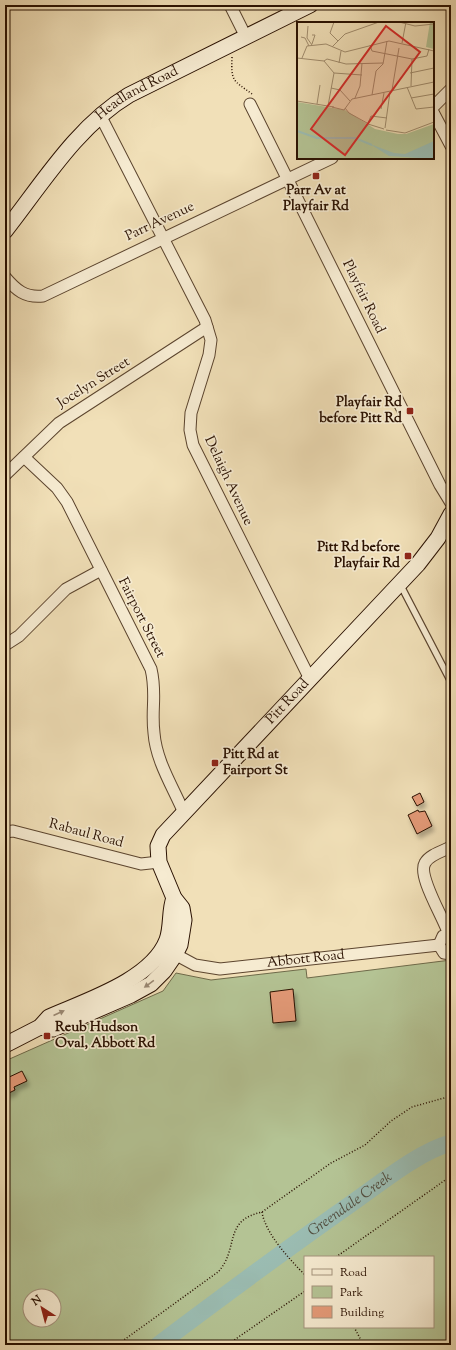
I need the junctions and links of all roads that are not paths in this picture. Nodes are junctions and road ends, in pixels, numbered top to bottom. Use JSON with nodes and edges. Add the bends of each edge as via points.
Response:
{"nodes":[{"id":1,"x":230,"y":5,"type":"edge"},
{"id":2,"x":310,"y":5,"type":"edge"},
{"id":3,"x":246,"y":37,"type":"junction"},
{"id":4,"x":451,"y":89,"type":"edge"},
{"id":5,"x":253,"y":101,"type":"road end"},
{"id":6,"x":434,"y":106,"type":"edge"},
{"id":7,"x":434,"y":114,"type":"edge"},
{"id":8,"x":100,"y":115,"type":"junction"},
{"id":9,"x":451,"y":146,"type":"edge"},
{"id":10,"x":330,"y":159,"type":"edge"},
{"id":11,"x":288,"y":180,"type":"junction"},
{"id":12,"x":5,"y":231,"type":"edge"},
{"id":13,"x":162,"y":237,"type":"junction"},
{"id":14,"x":5,"y":277,"type":"edge"},
{"id":15,"x":207,"y":328,"type":"junction"},
{"id":16,"x":24,"y":457,"type":"junction"},
{"id":17,"x":5,"y":475,"type":"edge"},
{"id":18,"x":451,"y":503,"type":"edge"},
{"id":19,"x":451,"y":514,"type":"edge"},
{"id":20,"x":447,"y":530,"type":"edge"},
{"id":21,"x":101,"y":570,"type":"junction"},
{"id":22,"x":400,"y":583,"type":"junction"},
{"id":23,"x":5,"y":645,"type":"edge"},
{"id":24,"x":310,"y":679,"type":"junction"},
{"id":25,"x":451,"y":682,"type":"edge"},
{"id":26,"x":184,"y":813,"type":"junction"},
{"id":27,"x":5,"y":832,"type":"edge"},
{"id":28,"x":451,"y":847,"type":"edge"},
{"id":29,"x":159,"y":862,"type":"junction"},
{"id":30,"x":450,"y":935,"type":"edge"},
{"id":31,"x":439,"y":945,"type":"junction"},
{"id":32,"x":169,"y":951,"type":"junction"},
{"id":33,"x":451,"y":954,"type":"edge"},
{"id":34,"x":5,"y":1045,"type":"edge"}],
"edges":[{"from":1,"to":3,"type":"street"},
{"from":2,"to":3,"type":"main road","name":"Headland Road"},
{"from":3,"to":8,"type":"main road","name":"Headland Road","via":[[129,95]]},
{"from":4,"to":6,"type":"street"},
{"from":5,"to":11,"type":"street","name":"Playfair Road"},
{"from":7,"to":9,"type":"street"},
{"from":8,"to":12,"type":"main road","name":"Headland Road","via":[[79,136]]},
{"from":8,"to":13,"type":"street","name":"Delaigh Avenue"},
{"from":10,"to":11,"type":"street","name":"Parr Avenue"},
{"from":11,"to":13,"type":"street","name":"Parr Avenue"},
{"from":11,"to":18,"type":"street","name":"Playfair Road"},
{"from":13,"to":14,"type":"street","name":"Parr Avenue","via":[[43,296],[28,296],[14,288]]},
{"from":13,"to":15,"type":"street","name":"Delaigh Avenue"},
{"from":15,"to":16,"type":"street","name":"Jocelyn Street","via":[[59,424]]},
{"from":15,"to":24,"type":"street","name":"Delaigh Avenue","via":[[211,340],[209,355],[191,413],[190,430],[193,445]]},
{"from":16,"to":17,"type":"street","name":"Jocelyn Street"},
{"from":16,"to":21,"type":"street","name":"Fairport Street","via":[[57,488],[67,502]]},
{"from":19,"to":20,"type":"main road","name":"Pitt Road"},
{"from":20,"to":22,"type":"main road","name":"Pitt Road"},
{"from":21,"to":23,"type":"street","via":[[66,590],[19,636]]},
{"from":21,"to":26,"type":"street","name":"Fairport Street","via":[[150,669],[155,685],[154,733],[160,758]]},
{"from":22,"to":24,"type":"main road","name":"Pitt Road"},
{"from":22,"to":25,"type":"lane"},
{"from":24,"to":26,"type":"main road","name":"Pitt Road"},
{"from":26,"to":29,"type":"main road","name":"Pitt Road","via":[[160,841]]},
{"from":27,"to":29,"type":"street","name":"Rabaul Road","via":[[13,831],[140,864]]},
{"from":28,"to":30,"type":"street","via":[[429,858],[424,863],[423,872],[424,880]]},
{"from":29,"to":32,"type":"main road","name":"Pitt Road","via":[[174,898],[182,908],[184,920],[180,945]]},
{"from":30,"to":31,"type":"street","via":[[440,939]]},
{"from":31,"to":32,"type":"street","name":"Abbott Road","via":[[220,969],[195,965]]},
{"from":31,"to":33,"type":"street","via":[[444,953]]},
{"from":32,"to":34,"type":"main road","via":[[164,971],[151,984],[53,1029],[40,1027]]}]}
